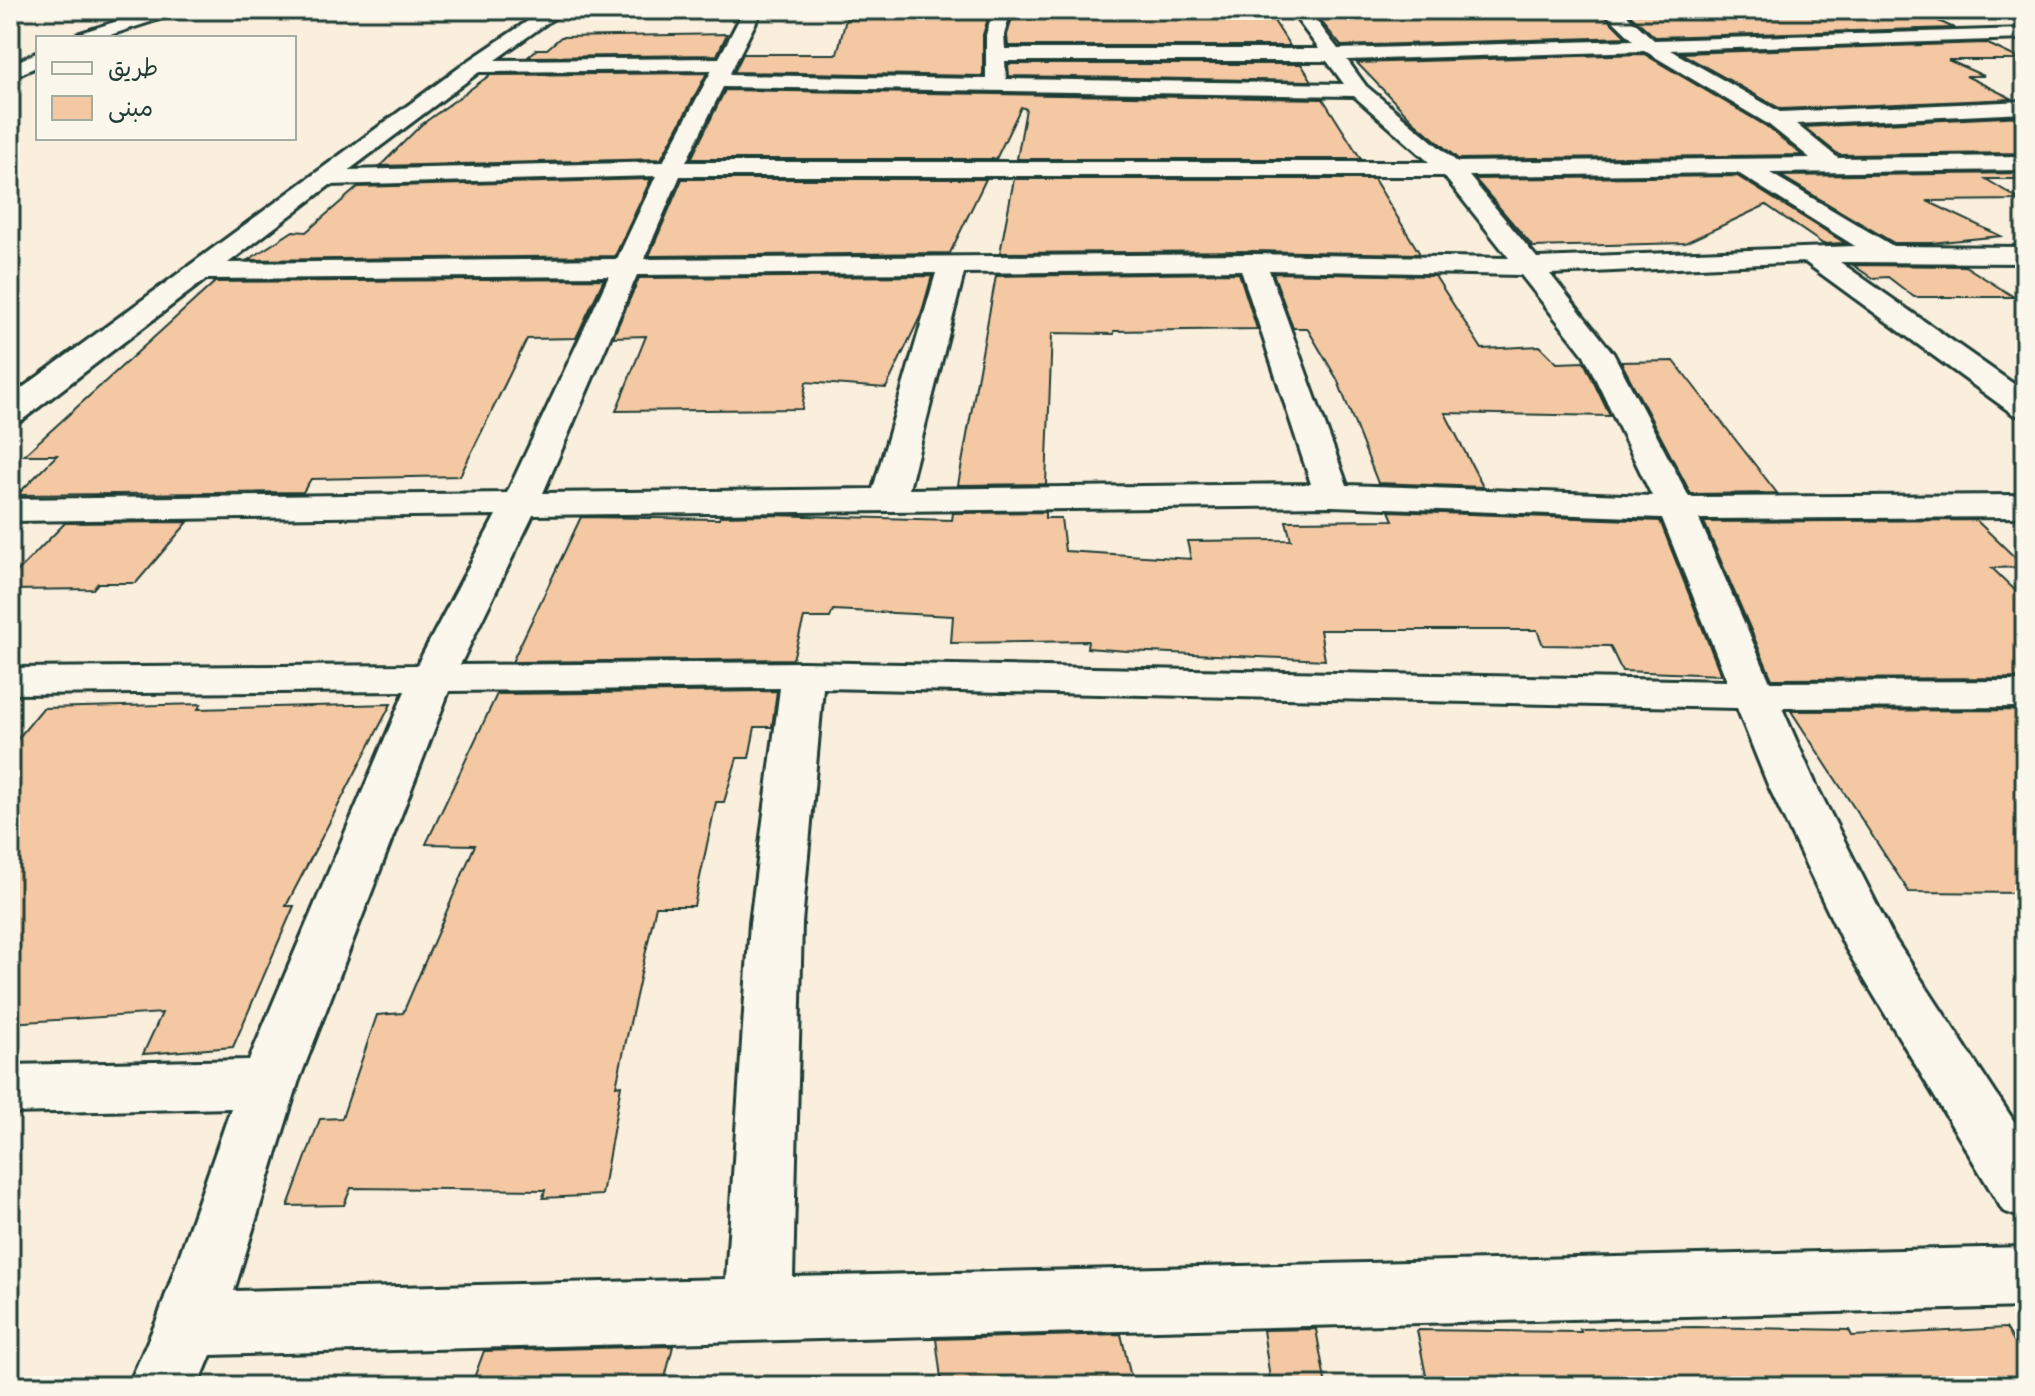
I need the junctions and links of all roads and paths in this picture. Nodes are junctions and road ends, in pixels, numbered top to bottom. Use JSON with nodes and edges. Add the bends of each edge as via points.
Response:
{"nodes":[{"id":1,"x":169,"y":10,"type":"edge"},
{"id":2,"x":556,"y":10,"type":"edge"},
{"id":3,"x":753,"y":10,"type":"edge"},
{"id":4,"x":1002,"y":10,"type":"edge"},
{"id":5,"x":1299,"y":10,"type":"edge"},
{"id":6,"x":1611,"y":10,"type":"edge"},
{"id":7,"x":2025,"y":34,"type":"edge"},
{"id":8,"x":89,"y":36,"type":"edge"},
{"id":9,"x":1652,"y":48,"type":"junction"},
{"id":10,"x":994,"y":55,"type":"junction"},
{"id":11,"x":1334,"y":55,"type":"junction"},
{"id":12,"x":36,"y":59,"type":"edge"},
{"id":13,"x":474,"y":66,"type":"junction"},
{"id":14,"x":722,"y":72,"type":"junction"},
{"id":15,"x":10,"y":73,"type":"edge"},
{"id":16,"x":996,"y":83,"type":"junction"},
{"id":17,"x":1359,"y":90,"type":"junction"},
{"id":18,"x":2025,"y":107,"type":"edge"},
{"id":19,"x":1776,"y":119,"type":"junction"},
{"id":20,"x":2025,"y":163,"type":"edge"},
{"id":21,"x":1741,"y":165,"type":"junction"},
{"id":22,"x":1832,"y":165,"type":"junction"},
{"id":23,"x":671,"y":169,"type":"junction"},
{"id":24,"x":1451,"y":169,"type":"junction"},
{"id":25,"x":324,"y":178,"type":"junction"},
{"id":26,"x":1811,"y":254,"type":"junction"},
{"id":27,"x":1888,"y":255,"type":"junction"},
{"id":28,"x":2025,"y":255,"type":"edge"},
{"id":29,"x":1252,"y":262,"type":"junction"},
{"id":30,"x":952,"y":265,"type":"junction"},
{"id":31,"x":626,"y":267,"type":"junction"},
{"id":32,"x":1529,"y":267,"type":"junction"},
{"id":33,"x":200,"y":271,"type":"junction"},
{"id":34,"x":2025,"y":407,"type":"edge"},
{"id":35,"x":10,"y":413,"type":"edge"},
{"id":36,"x":1332,"y":495,"type":"junction"},
{"id":37,"x":888,"y":500,"type":"junction"},
{"id":38,"x":520,"y":504,"type":"junction"},
{"id":39,"x":2025,"y":506,"type":"edge"},
{"id":40,"x":1676,"y":508,"type":"junction"},
{"id":41,"x":10,"y":510,"type":"edge"},
{"id":42,"x":803,"y":675,"type":"junction"},
{"id":43,"x":432,"y":678,"type":"junction"},
{"id":44,"x":10,"y":681,"type":"edge"},
{"id":45,"x":2025,"y":694,"type":"edge"},
{"id":46,"x":1755,"y":695,"type":"junction"},
{"id":47,"x":269,"y":1083,"type":"junction"},
{"id":48,"x":10,"y":1089,"type":"edge"},
{"id":49,"x":2025,"y":1192,"type":"edge"},
{"id":50,"x":2025,"y":1277,"type":"edge"},
{"id":51,"x":758,"y":1309,"type":"junction"},
{"id":52,"x":190,"y":1324,"type":"junction"},
{"id":53,"x":163,"y":1386,"type":"edge"}],
"edges":[{"from":1,"to":8,"type":"street"},
{"from":2,"to":13,"type":"street"},
{"from":3,"to":14,"type":"street"},
{"from":4,"to":10,"type":"street"},
{"from":5,"to":11,"type":"street"},
{"from":6,"to":9,"type":"street"},
{"from":7,"to":9,"type":"street"},
{"from":9,"to":11,"type":"street"},
{"from":9,"to":19,"type":"street"},
{"from":10,"to":11,"type":"street"},
{"from":10,"to":16,"type":"street"},
{"from":11,"to":17,"type":"street"},
{"from":12,"to":15,"type":"street"},
{"from":13,"to":14,"type":"street"},
{"from":13,"to":25,"type":"street"},
{"from":14,"to":16,"type":"street"},
{"from":14,"to":23,"type":"street"},
{"from":16,"to":17,"type":"street"},
{"from":17,"to":24,"type":"street"},
{"from":18,"to":19,"type":"street"},
{"from":19,"to":22,"type":"street"},
{"from":20,"to":22,"type":"street"},
{"from":21,"to":22,"type":"street"},
{"from":21,"to":24,"type":"street"},
{"from":21,"to":27,"type":"street"},
{"from":23,"to":24,"type":"street"},
{"from":23,"to":25,"type":"street"},
{"from":23,"to":31,"type":"street"},
{"from":24,"to":32,"type":"street"},
{"from":25,"to":33,"type":"street"},
{"from":26,"to":27,"type":"street"},
{"from":26,"to":32,"type":"street"},
{"from":26,"to":34,"type":"street"},
{"from":27,"to":28,"type":"street"},
{"from":29,"to":30,"type":"street"},
{"from":29,"to":32,"type":"street"},
{"from":29,"to":36,"type":"street"},
{"from":30,"to":31,"type":"street"},
{"from":30,"to":37,"type":"street"},
{"from":31,"to":33,"type":"street"},
{"from":31,"to":38,"type":"street"},
{"from":32,"to":40,"type":"street","via":[[1598,353]]},
{"from":33,"to":35,"type":"street"},
{"from":36,"to":37,"type":"street"},
{"from":36,"to":40,"type":"street"},
{"from":37,"to":38,"type":"street"},
{"from":38,"to":41,"type":"street"},
{"from":38,"to":43,"type":"street"},
{"from":39,"to":40,"type":"street"},
{"from":40,"to":46,"type":"street"},
{"from":42,"to":43,"type":"street"},
{"from":42,"to":46,"type":"street"},
{"from":42,"to":51,"type":"street","via":[[776,923]]},
{"from":43,"to":44,"type":"street"},
{"from":43,"to":47,"type":"street"},
{"from":45,"to":46,"type":"street"},
{"from":46,"to":49,"type":"street","via":[[1792,785],[1872,947]]},
{"from":47,"to":48,"type":"street"},
{"from":47,"to":52,"type":"street"},
{"from":50,"to":51,"type":"street"},
{"from":51,"to":52,"type":"street"},
{"from":52,"to":53,"type":"street"}]}
